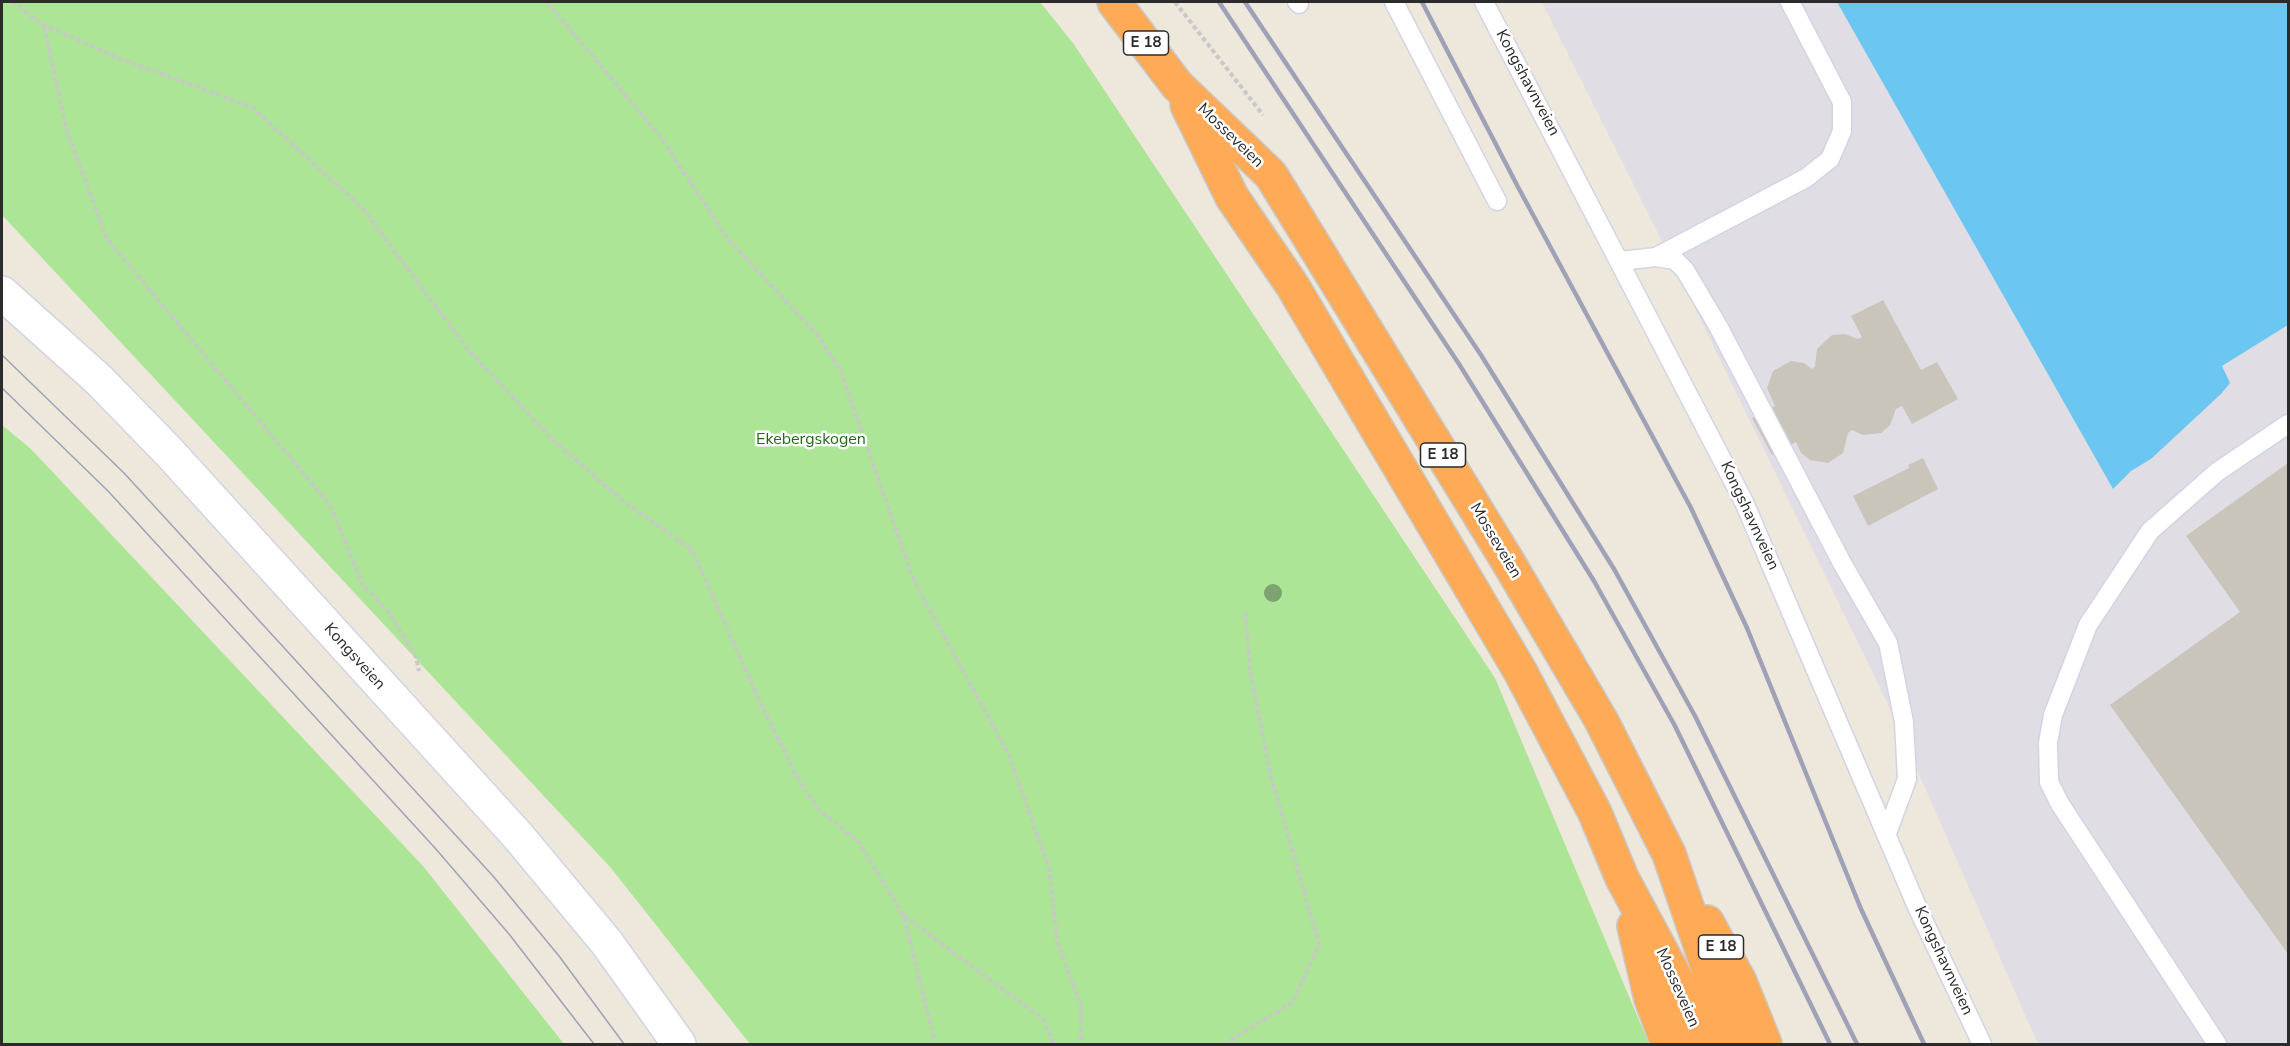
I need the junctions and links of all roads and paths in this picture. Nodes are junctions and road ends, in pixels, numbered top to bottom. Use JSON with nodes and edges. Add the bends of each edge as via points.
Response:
{"nodes":[{"id":1,"x":12,"y":2,"type":"edge"},
{"id":2,"x":547,"y":2,"type":"edge"},
{"id":3,"x":1114,"y":2,"type":"edge"},
{"id":4,"x":1394,"y":2,"type":"edge"},
{"id":5,"x":1484,"y":2,"type":"edge"},
{"id":6,"x":1790,"y":2,"type":"edge"},
{"id":7,"x":44,"y":25,"type":"junction"},
{"id":8,"x":1177,"y":85,"type":"junction"},
{"id":9,"x":1497,"y":201,"type":"dead end"},
{"id":10,"x":1656,"y":256,"type":"junction"},
{"id":11,"x":1620,"y":261,"type":"junction"},
{"id":12,"x":2,"y":294,"type":"edge"},
{"id":13,"x":2289,"y":424,"type":"edge"},
{"id":14,"x":1245,"y":610,"type":"dead end"},
{"id":15,"x":419,"y":675,"type":"dead end"},
{"id":16,"x":1887,"y":834,"type":"junction"},
{"id":17,"x":1669,"y":854,"type":"junction"},
{"id":18,"x":1622,"y":878,"type":"junction"},
{"id":19,"x":904,"y":916,"type":"junction"},
{"id":20,"x":679,"y":1044,"type":"edge"},
{"id":21,"x":935,"y":1044,"type":"edge"},
{"id":22,"x":1054,"y":1044,"type":"edge"},
{"id":23,"x":1081,"y":1044,"type":"edge"},
{"id":24,"x":1224,"y":1044,"type":"edge"},
{"id":25,"x":1668,"y":1044,"type":"edge"},
{"id":26,"x":1702,"y":1044,"type":"edge"},
{"id":27,"x":1734,"y":1044,"type":"edge"},
{"id":28,"x":1765,"y":1044,"type":"edge"},
{"id":29,"x":1982,"y":1044,"type":"edge"},
{"id":30,"x":2217,"y":1044,"type":"edge"}],
"edges":[{"from":1,"to":7,"type":"path"},
{"from":2,"to":23,"type":"path","via":[[659,135],[728,239],[819,337],[841,372],[914,581],[1008,753],[1023,795],[1049,868],[1057,941],[1081,1006]]},
{"from":3,"to":8,"type":"highway","name":"Mosseveien","number":"E 18"},
{"from":4,"to":9,"type":"lane"},
{"from":5,"to":11,"type":"lane","name":"Kongshavnveien"},
{"from":6,"to":10,"type":"lane","via":[[1842,102],[1842,132],[1830,159],[1806,178]]},
{"from":7,"to":15,"type":"path","via":[[66,128],[107,239],[330,505],[363,585],[390,614],[416,657]]},
{"from":7,"to":19,"type":"path","via":[[123,60],[252,107],[363,209],[470,352],[553,440],[622,500],[692,550],[799,781],[820,811],[858,841]]},
{"from":8,"to":17,"type":"highway","name":"Mosseveien","number":"E 18","via":[[1271,175],[1595,710]]},
{"from":8,"to":18,"type":"highway","name":"Mosseveien","number":"E 18","via":[[1232,197],[1292,285],[1520,671],[1595,813]]},
{"from":10,"to":11,"type":"lane"},
{"from":10,"to":16,"type":"lane","via":[[1675,260],[1685,270],[1888,642],[1903,717],[1907,779]]},
{"from":11,"to":16,"type":"lane","name":"Kongshavnveien","via":[[1744,502]]},
{"from":12,"to":20,"type":"main road","name":"Kongsveien","via":[[74,357],[169,452],[519,836],[607,943]]},
{"from":13,"to":30,"type":"lane","via":[[2217,472],[2150,531],[2088,625],[2053,715],[2048,743],[2049,782],[2060,804]]},
{"from":14,"to":24,"type":"path","via":[[1250,670],[1270,772],[1319,944],[1293,1002]]},
{"from":16,"to":29,"type":"lane","name":"Kongshavnveien"},
{"from":17,"to":27,"type":"highway","name":"Mosseveien","number":"E 18"},
{"from":17,"to":28,"type":"highway","number":"E 18","via":[[1740,982]]},
{"from":18,"to":25,"type":"highway","number":"E 18","via":[[1651,999]]},
{"from":18,"to":26,"type":"highway","name":"Mosseveien","number":"E 18","via":[[1679,984]]},
{"from":19,"to":21,"type":"path"},
{"from":19,"to":22,"type":"path","via":[[1043,1019]]}]}
